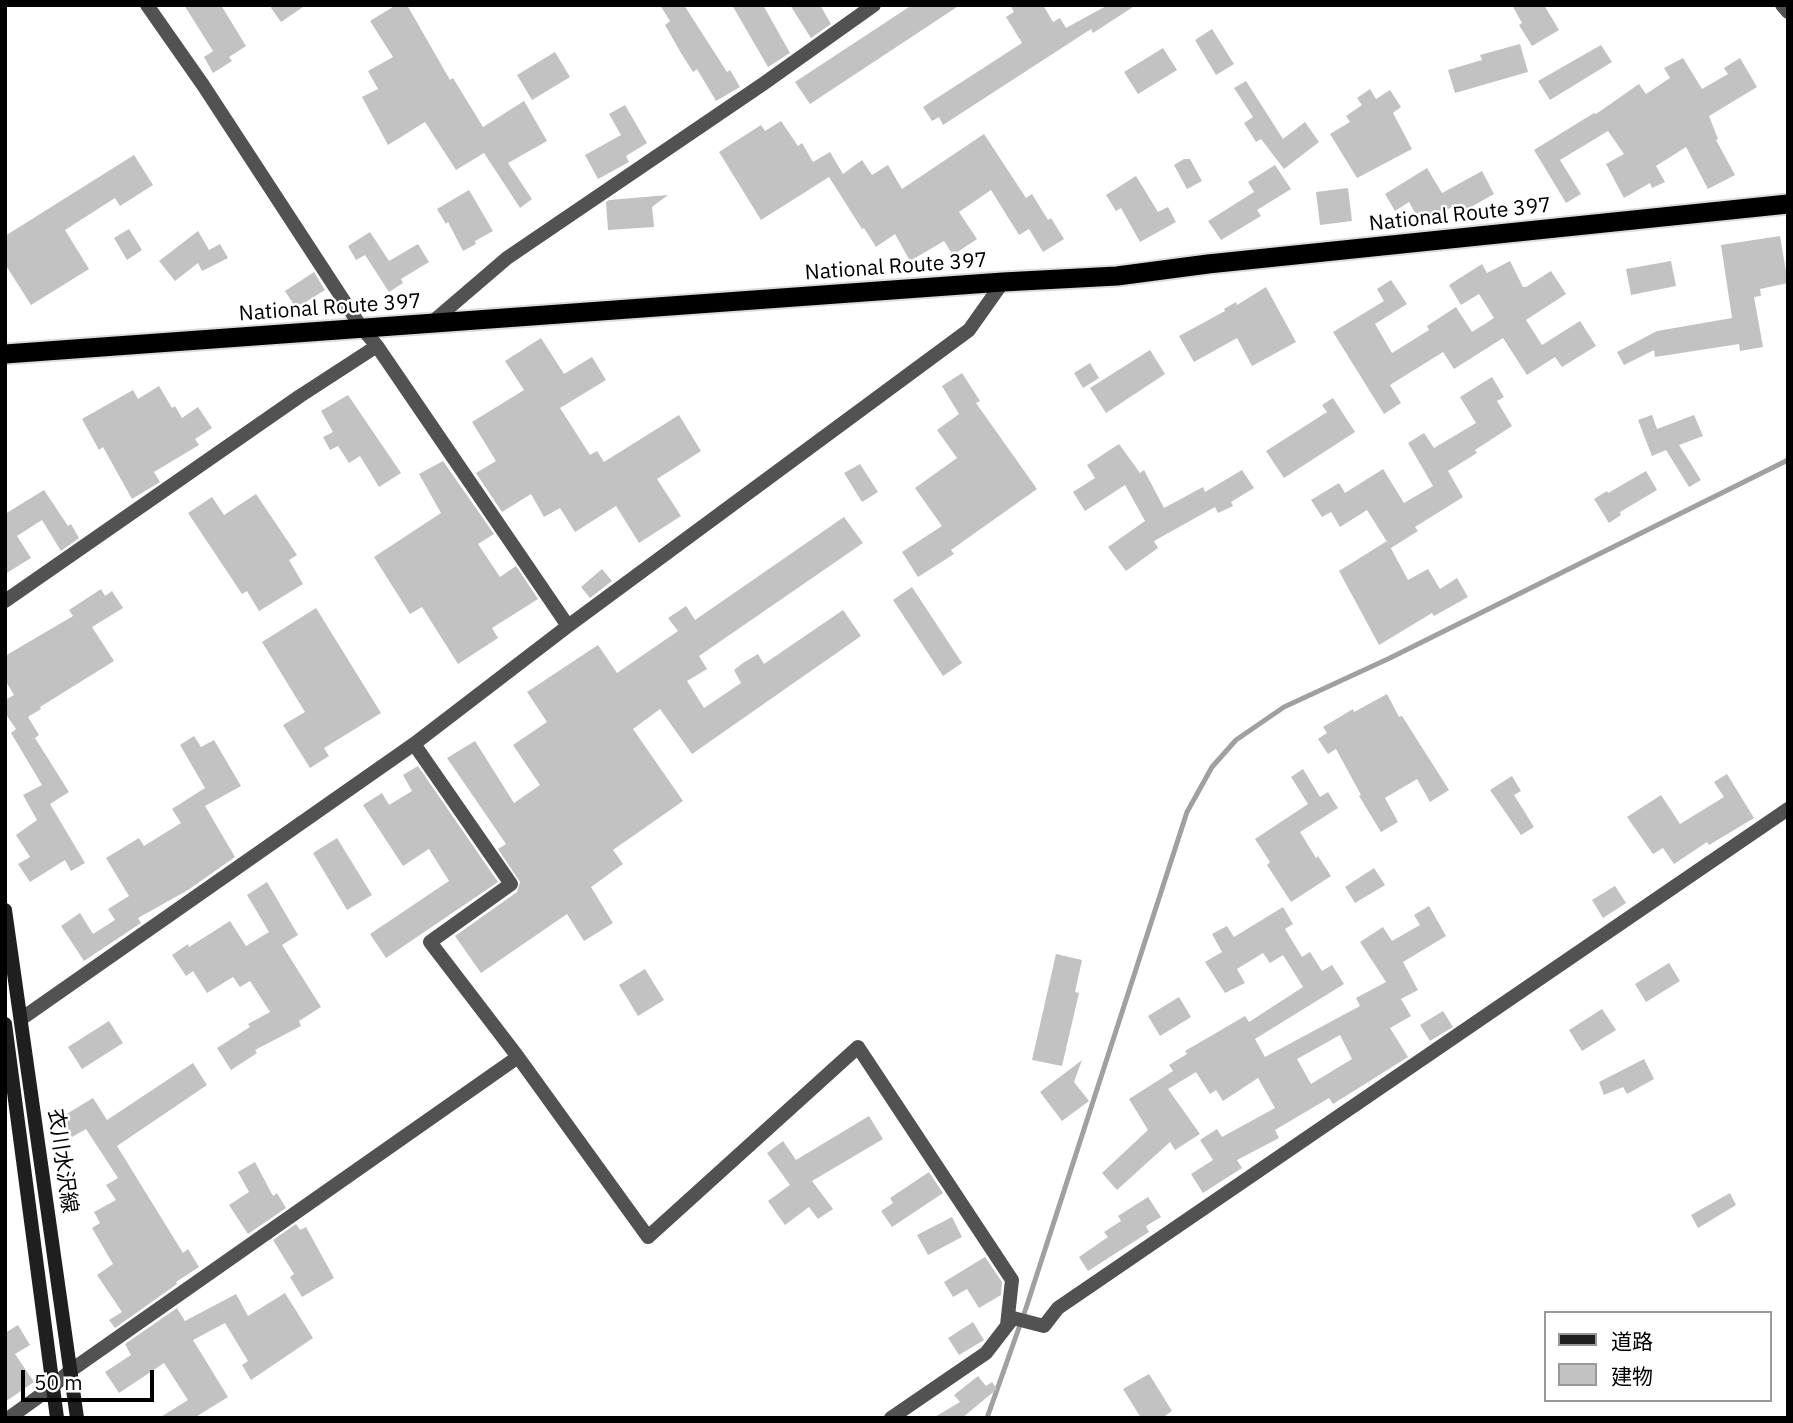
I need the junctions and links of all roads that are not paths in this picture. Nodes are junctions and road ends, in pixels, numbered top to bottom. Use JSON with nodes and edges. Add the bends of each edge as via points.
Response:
{"nodes":[{"id":1,"x":147,"y":5,"type":"edge"},
{"id":2,"x":874,"y":5,"type":"edge"},
{"id":3,"x":1782,"y":5,"type":"edge"},
{"id":4,"x":1788,"y":12,"type":"edge"},
{"id":5,"x":1788,"y":204,"type":"edge"},
{"id":6,"x":1003,"y":282,"type":"junction"},
{"id":7,"x":430,"y":324,"type":"junction"},
{"id":8,"x":361,"y":327,"type":"junction"},
{"id":9,"x":377,"y":346,"type":"junction"},
{"id":10,"x":5,"y":354,"type":"edge"},
{"id":11,"x":5,"y":601,"type":"edge"},
{"id":12,"x":568,"y":626,"type":"junction"},
{"id":13,"x":414,"y":744,"type":"junction"},
{"id":14,"x":1788,"y":809,"type":"edge"},
{"id":15,"x":5,"y":910,"type":"edge"},
{"id":16,"x":21,"y":1019,"type":"junction"},
{"id":17,"x":6,"y":1028,"type":"edge"},
{"id":18,"x":518,"y":1057,"type":"junction"},
{"id":19,"x":1010,"y":1322,"type":"junction"},
{"id":20,"x":70,"y":1371,"type":"junction"},
{"id":21,"x":52,"y":1387,"type":"junction"},
{"id":22,"x":9,"y":1418,"type":"edge"},
{"id":23,"x":57,"y":1418,"type":"edge"},
{"id":24,"x":77,"y":1418,"type":"edge"},
{"id":25,"x":891,"y":1418,"type":"edge"}],
"edges":[{"from":1,"to":8,"type":"street"},
{"from":2,"to":7,"type":"street","via":[[507,258]]},
{"from":3,"to":4,"type":"street"},
{"from":5,"to":6,"type":"highway","name":"National Route 397","via":[[1117,276]]},
{"from":6,"to":7,"type":"highway","name":"National Route 397"},
{"from":6,"to":12,"type":"street","via":[[969,330]]},
{"from":7,"to":8,"type":"highway","name":"National Route 397"},
{"from":8,"to":9,"type":"street"},
{"from":8,"to":10,"type":"highway","name":"National Route 397"},
{"from":9,"to":11,"type":"street"},
{"from":9,"to":12,"type":"street"},
{"from":12,"to":13,"type":"street"},
{"from":13,"to":16,"type":"street"},
{"from":13,"to":18,"type":"street","via":[[511,884],[430,942]]},
{"from":14,"to":19,"type":"street","via":[[1058,1308],[1044,1325]]},
{"from":15,"to":16,"type":"main road","name":"衣川水沢線"},
{"from":16,"to":20,"type":"main road","name":"衣川水沢線"},
{"from":17,"to":21,"type":"main road","name":"衣川水沢線"},
{"from":18,"to":19,"type":"street","via":[[648,1237],[858,1047],[1012,1280]]},
{"from":18,"to":20,"type":"street"},
{"from":19,"to":25,"type":"street","via":[[986,1353]]},
{"from":20,"to":21,"type":"street"},
{"from":20,"to":24,"type":"main road","name":"衣川水沢線"},
{"from":21,"to":22,"type":"street"},
{"from":21,"to":23,"type":"main road","name":"衣川水沢線"}]}
